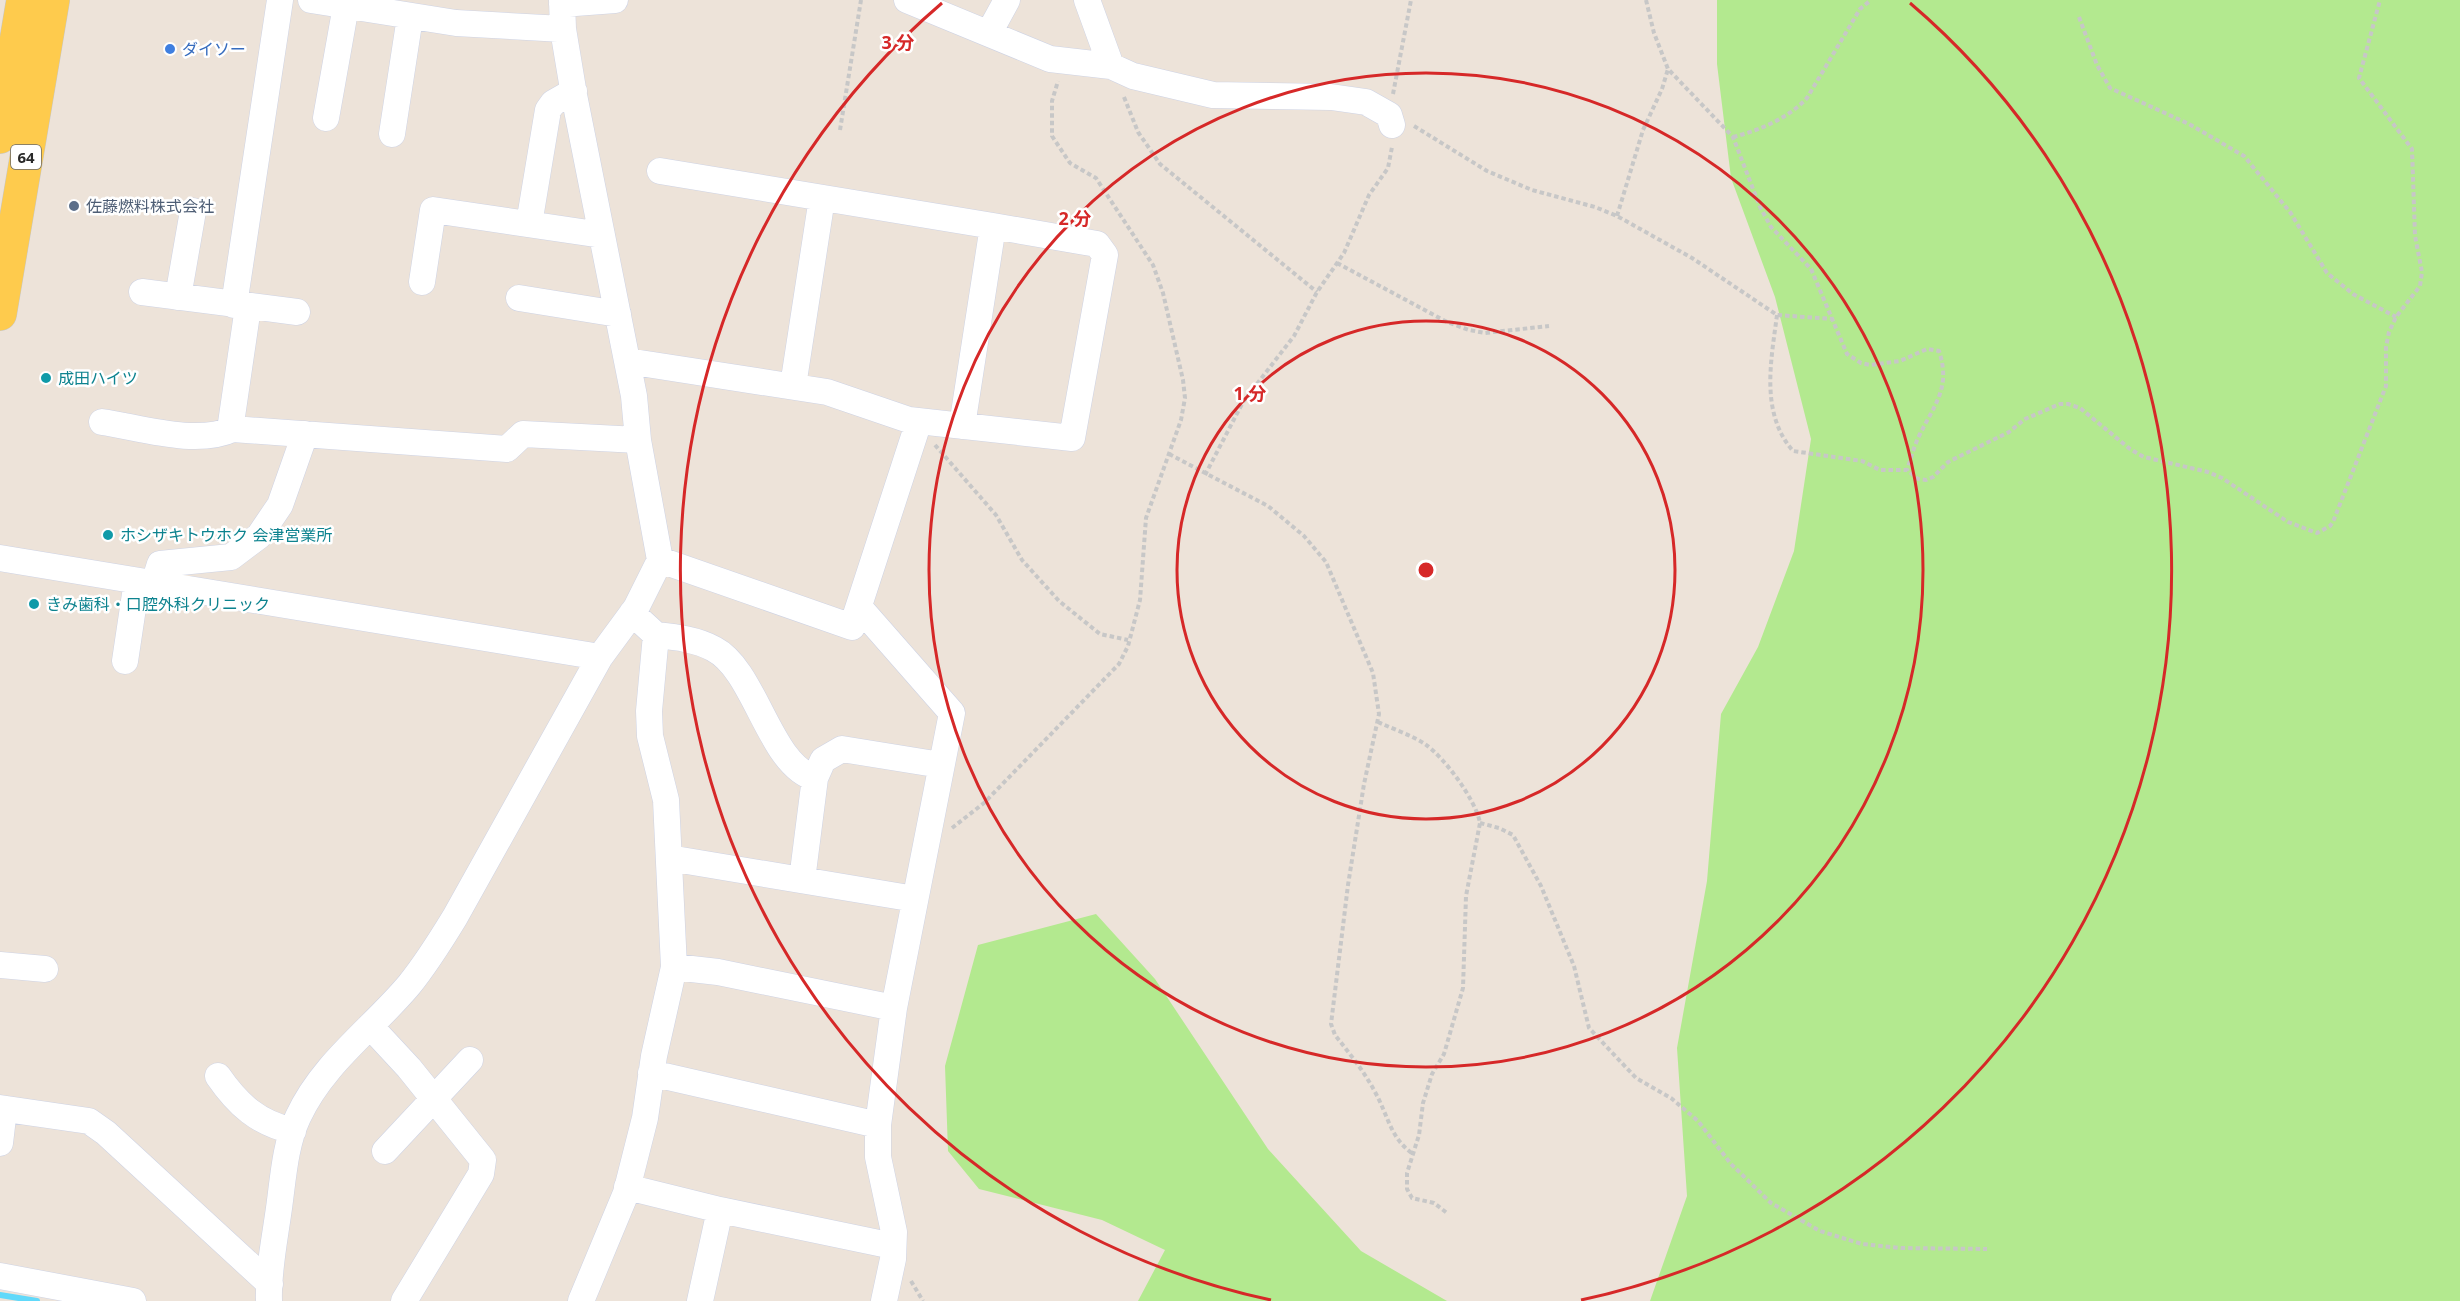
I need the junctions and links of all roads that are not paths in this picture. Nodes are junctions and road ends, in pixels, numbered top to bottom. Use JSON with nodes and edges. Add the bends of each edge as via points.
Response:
{"nodes":[{"id":1,"x":23,"y":0,"type":"edge"},
{"id":2,"x":53,"y":0,"type":"edge"},
{"id":3,"x":280,"y":0,"type":"edge"},
{"id":4,"x":311,"y":0,"type":"edge"},
{"id":5,"x":615,"y":0,"type":"edge"},
{"id":6,"x":908,"y":0,"type":"edge"},
{"id":7,"x":1007,"y":0,"type":"edge"},
{"id":8,"x":1088,"y":0,"type":"edge"},
{"id":9,"x":562,"y":2,"type":"edge"},
{"id":10,"x":347,"y":3,"type":"edge"},
{"id":11,"x":458,"y":12,"type":"edge"},
{"id":12,"x":410,"y":17,"type":"junction"},
{"id":13,"x":563,"y":29,"type":"junction"},
{"id":14,"x":989,"y":33,"type":"junction"},
{"id":15,"x":1111,"y":66,"type":"junction"},
{"id":16,"x":574,"y":91,"type":"junction"},
{"id":17,"x":326,"y":118,"type":"dead end"},
{"id":18,"x":1391,"y":120,"type":"road end"},
{"id":19,"x":392,"y":134,"type":"dead end"},
{"id":20,"x":0,"y":137,"type":"edge"},
{"id":21,"x":660,"y":171,"type":"dead end"},
{"id":22,"x":822,"y":198,"type":"junction"},
{"id":23,"x":193,"y":211,"type":"dead end"},
{"id":24,"x":529,"y":224,"type":"junction"},
{"id":25,"x":993,"y":226,"type":"junction"},
{"id":26,"x":602,"y":236,"type":"junction"},
{"id":27,"x":423,"y":282,"type":"dead end"},
{"id":28,"x":142,"y":292,"type":"dead end"},
{"id":29,"x":178,"y":297,"type":"junction"},
{"id":30,"x":519,"y":298,"type":"dead end"},
{"id":31,"x":241,"y":306,"type":"junction"},
{"id":32,"x":297,"y":312,"type":"dead end"},
{"id":33,"x":0,"y":314,"type":"edge"},
{"id":34,"x":618,"y":314,"type":"junction"},
{"id":35,"x":627,"y":361,"type":"junction"},
{"id":36,"x":793,"y":386,"type":"junction"},
{"id":37,"x":102,"y":422,"type":"dead end"},
{"id":38,"x":962,"y":426,"type":"junction"},
{"id":39,"x":917,"y":427,"type":"junction"},
{"id":40,"x":230,"y":430,"type":"junction"},
{"id":41,"x":304,"y":434,"type":"junction"},
{"id":42,"x":638,"y":440,"type":"junction"},
{"id":43,"x":0,"y":558,"type":"edge"},
{"id":44,"x":660,"y":561,"type":"junction"},
{"id":45,"x":145,"y":582,"type":"junction"},
{"id":46,"x":859,"y":607,"type":"junction"},
{"id":47,"x":632,"y":613,"type":"junction"},
{"id":48,"x":656,"y":635,"type":"junction"},
{"id":49,"x":600,"y":657,"type":"junction"},
{"id":50,"x":125,"y":661,"type":"dead end"},
{"id":51,"x":941,"y":765,"type":"junction"},
{"id":52,"x":815,"y":778,"type":"junction"},
{"id":53,"x":669,"y":858,"type":"junction"},
{"id":54,"x":802,"y":880,"type":"junction"},
{"id":55,"x":915,"y":899,"type":"junction"},
{"id":56,"x":0,"y":964,"type":"edge"},
{"id":57,"x":674,"y":967,"type":"junction"},
{"id":58,"x":45,"y":969,"type":"dead end"},
{"id":59,"x":894,"y":1008,"type":"junction"},
{"id":60,"x":370,"y":1026,"type":"junction"},
{"id":61,"x":470,"y":1060,"type":"dead end"},
{"id":62,"x":651,"y":1073,"type":"junction"},
{"id":63,"x":218,"y":1076,"type":"dead end"},
{"id":64,"x":433,"y":1097,"type":"junction"},
{"id":65,"x":2,"y":1108,"type":"edge"},
{"id":66,"x":878,"y":1125,"type":"junction"},
{"id":67,"x":293,"y":1131,"type":"junction"},
{"id":68,"x":0,"y":1143,"type":"edge"},
{"id":69,"x":385,"y":1150,"type":"dead end"},
{"id":70,"x":627,"y":1187,"type":"junction"},
{"id":71,"x":720,"y":1210,"type":"junction"},
{"id":72,"x":893,"y":1246,"type":"junction"},
{"id":73,"x":0,"y":1276,"type":"edge"},
{"id":74,"x":269,"y":1293,"type":"edge"},
{"id":75,"x":133,"y":1301,"type":"edge"},
{"id":76,"x":404,"y":1301,"type":"edge"},
{"id":77,"x":581,"y":1301,"type":"edge"},
{"id":78,"x":700,"y":1301,"type":"edge"},
{"id":79,"x":884,"y":1301,"type":"edge"}],
"edges":[{"from":1,"to":20,"type":"main road","number":"64"},
{"from":2,"to":33,"type":"main road","number":"64"},
{"from":3,"to":31,"type":"street"},
{"from":4,"to":10,"type":"street"},
{"from":5,"to":9,"type":"street"},
{"from":6,"to":14,"type":"street"},
{"from":7,"to":14,"type":"street"},
{"from":8,"to":15,"type":"street"},
{"from":9,"to":13,"type":"street"},
{"from":10,"to":12,"type":"street"},
{"from":10,"to":17,"type":"street"},
{"from":11,"to":12,"type":"street"},
{"from":11,"to":13,"type":"street"},
{"from":12,"to":19,"type":"street"},
{"from":13,"to":16,"type":"street"},
{"from":14,"to":15,"type":"street","via":[[1050,59]]},
{"from":15,"to":18,"type":"street","via":[[1133,76],[1213,95],[1331,97],[1366,102]]},
{"from":16,"to":24,"type":"street","via":[[548,110]]},
{"from":16,"to":26,"type":"street"},
{"from":21,"to":22,"type":"street"},
{"from":22,"to":25,"type":"street"},
{"from":22,"to":36,"type":"street"},
{"from":23,"to":29,"type":"street"},
{"from":24,"to":26,"type":"street"},
{"from":24,"to":27,"type":"street","via":[[433,210]]},
{"from":25,"to":38,"type":"street"},
{"from":25,"to":38,"type":"street","via":[[1097,244],[1105,255],[1072,438]]},
{"from":26,"to":34,"type":"street"},
{"from":28,"to":29,"type":"street"},
{"from":29,"to":31,"type":"street"},
{"from":30,"to":34,"type":"street"},
{"from":31,"to":32,"type":"street"},
{"from":31,"to":40,"type":"street"},
{"from":34,"to":35,"type":"street"},
{"from":35,"to":36,"type":"street"},
{"from":35,"to":42,"type":"street"},
{"from":36,"to":39,"type":"street","via":[[827,392]]},
{"from":37,"to":40,"type":"street","via":[[210,436]]},
{"from":38,"to":39,"type":"street"},
{"from":39,"to":46,"type":"street"},
{"from":40,"to":41,"type":"street"},
{"from":41,"to":42,"type":"street","via":[[507,449],[523,434]]},
{"from":41,"to":45,"type":"street","via":[[280,505],[259,536],[231,557],[160,564]]},
{"from":42,"to":44,"type":"street"},
{"from":43,"to":45,"type":"street"},
{"from":44,"to":46,"type":"street","via":[[852,627]]},
{"from":44,"to":47,"type":"street"},
{"from":45,"to":49,"type":"street"},
{"from":45,"to":50,"type":"street"},
{"from":46,"to":51,"type":"street","via":[[952,713]]},
{"from":47,"to":48,"type":"street"},
{"from":47,"to":49,"type":"street"},
{"from":48,"to":52,"type":"street","via":[[715,649],[731,662],[778,744],[806,776]]},
{"from":48,"to":53,"type":"street","via":[[650,736],[666,800]]},
{"from":49,"to":60,"type":"street","via":[[456,917],[409,985]]},
{"from":51,"to":52,"type":"street","via":[[842,749],[823,760]]},
{"from":51,"to":55,"type":"street"},
{"from":52,"to":54,"type":"street"},
{"from":53,"to":54,"type":"street"},
{"from":53,"to":57,"type":"street"},
{"from":54,"to":55,"type":"street"},
{"from":55,"to":59,"type":"street"},
{"from":56,"to":58,"type":"street"},
{"from":57,"to":59,"type":"street","via":[[718,972]]},
{"from":57,"to":62,"type":"street"},
{"from":59,"to":66,"type":"street"},
{"from":60,"to":64,"type":"street"},
{"from":60,"to":67,"type":"street","via":[[320,1080]]},
{"from":61,"to":64,"type":"street"},
{"from":62,"to":66,"type":"street"},
{"from":62,"to":70,"type":"street","via":[[645,1118]]},
{"from":63,"to":67,"type":"street","via":[[234,1099],[251,1114],[271,1126]]},
{"from":64,"to":69,"type":"street"},
{"from":64,"to":76,"type":"street","via":[[483,1160],[481,1174]]},
{"from":65,"to":68,"type":"street"},
{"from":65,"to":74,"type":"street","via":[[89,1121],[106,1133]]},
{"from":66,"to":72,"type":"street","via":[[878,1157],[894,1232]]},
{"from":67,"to":74,"type":"street","via":[[284,1170]]},
{"from":70,"to":71,"type":"street"},
{"from":70,"to":77,"type":"street"},
{"from":71,"to":72,"type":"street"},
{"from":71,"to":78,"type":"street"},
{"from":72,"to":79,"type":"street"},
{"from":73,"to":75,"type":"street"}]}
